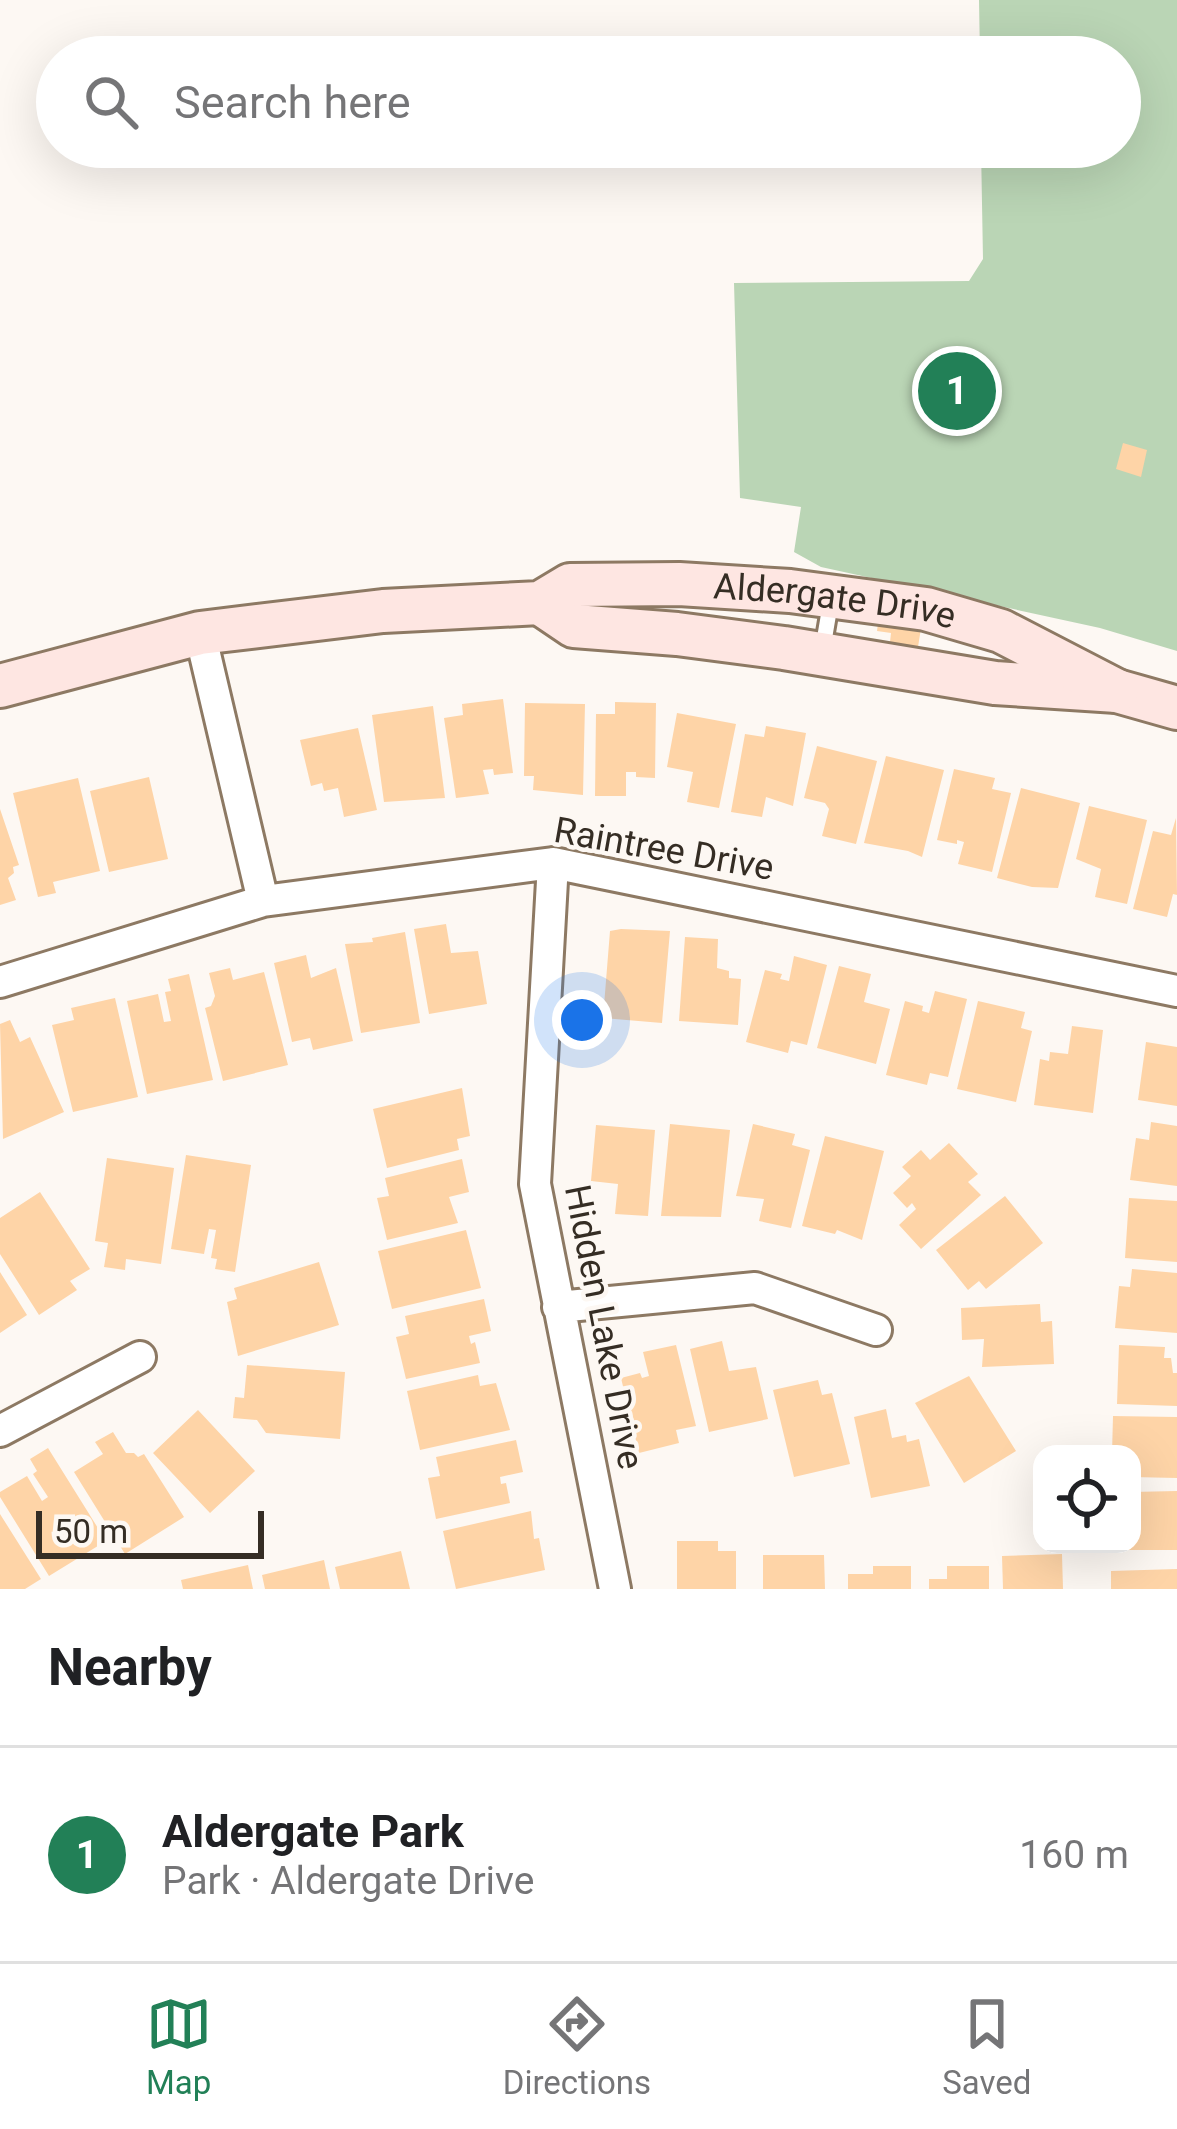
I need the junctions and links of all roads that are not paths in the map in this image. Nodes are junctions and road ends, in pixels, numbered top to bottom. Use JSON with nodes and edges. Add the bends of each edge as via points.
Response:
{"nodes":[{"id":1,"x":831,"y":597,"type":"junction"},
{"id":2,"x":540,"y":603,"type":"junction"},
{"id":3,"x":200,"y":633,"type":"junction"},
{"id":4,"x":821,"y":653,"type":"junction"},
{"id":5,"x":0,"y":686,"type":"edge"},
{"id":6,"x":1117,"y":691,"type":"junction"},
{"id":7,"x":1177,"y":708,"type":"edge"},
{"id":8,"x":554,"y":862,"type":"junction"},
{"id":9,"x":263,"y":901,"type":"junction"},
{"id":10,"x":0,"y":982,"type":"edge"},
{"id":11,"x":1177,"y":991,"type":"edge"},
{"id":12,"x":559,"y":1307,"type":"junction"},
{"id":13,"x":876,"y":1330,"type":"dead end"},
{"id":14,"x":140,"y":1357,"type":"dead end"},
{"id":15,"x":0,"y":1431,"type":"edge"},
{"id":16,"x":615,"y":1589,"type":"edge"}],
"edges":[{"from":1,"to":2,"type":"street","name":"Aldergate Drive","via":[[679,584],[570,585]]},
{"from":1,"to":4,"type":"lane"},
{"from":1,"to":6,"type":"street","name":"Aldergate Drive","via":[[926,609],[1001,631]]},
{"from":2,"to":3,"type":"street","name":"Aldergate Drive"},
{"from":2,"to":4,"type":"street","name":"Aldergate Drive","via":[[574,626]]},
{"from":3,"to":5,"type":"street","name":"Aldergate Drive"},
{"from":3,"to":9,"type":"street"},
{"from":4,"to":6,"type":"street","name":"Aldergate Drive","via":[[995,683]]},
{"from":6,"to":7,"type":"street","name":"Aldergate Drive"},
{"from":8,"to":9,"type":"street","name":"Raintree Drive"},
{"from":8,"to":11,"type":"street","name":"Raintree Drive"},
{"from":8,"to":12,"type":"street","name":"Hidden Lake Drive","via":[[535,1184]]},
{"from":9,"to":10,"type":"street","name":"Raintree Drive"},
{"from":12,"to":13,"type":"street","via":[[755,1288]]},
{"from":12,"to":16,"type":"street","name":"Hidden Lake Drive"},
{"from":14,"to":15,"type":"street"}]}
